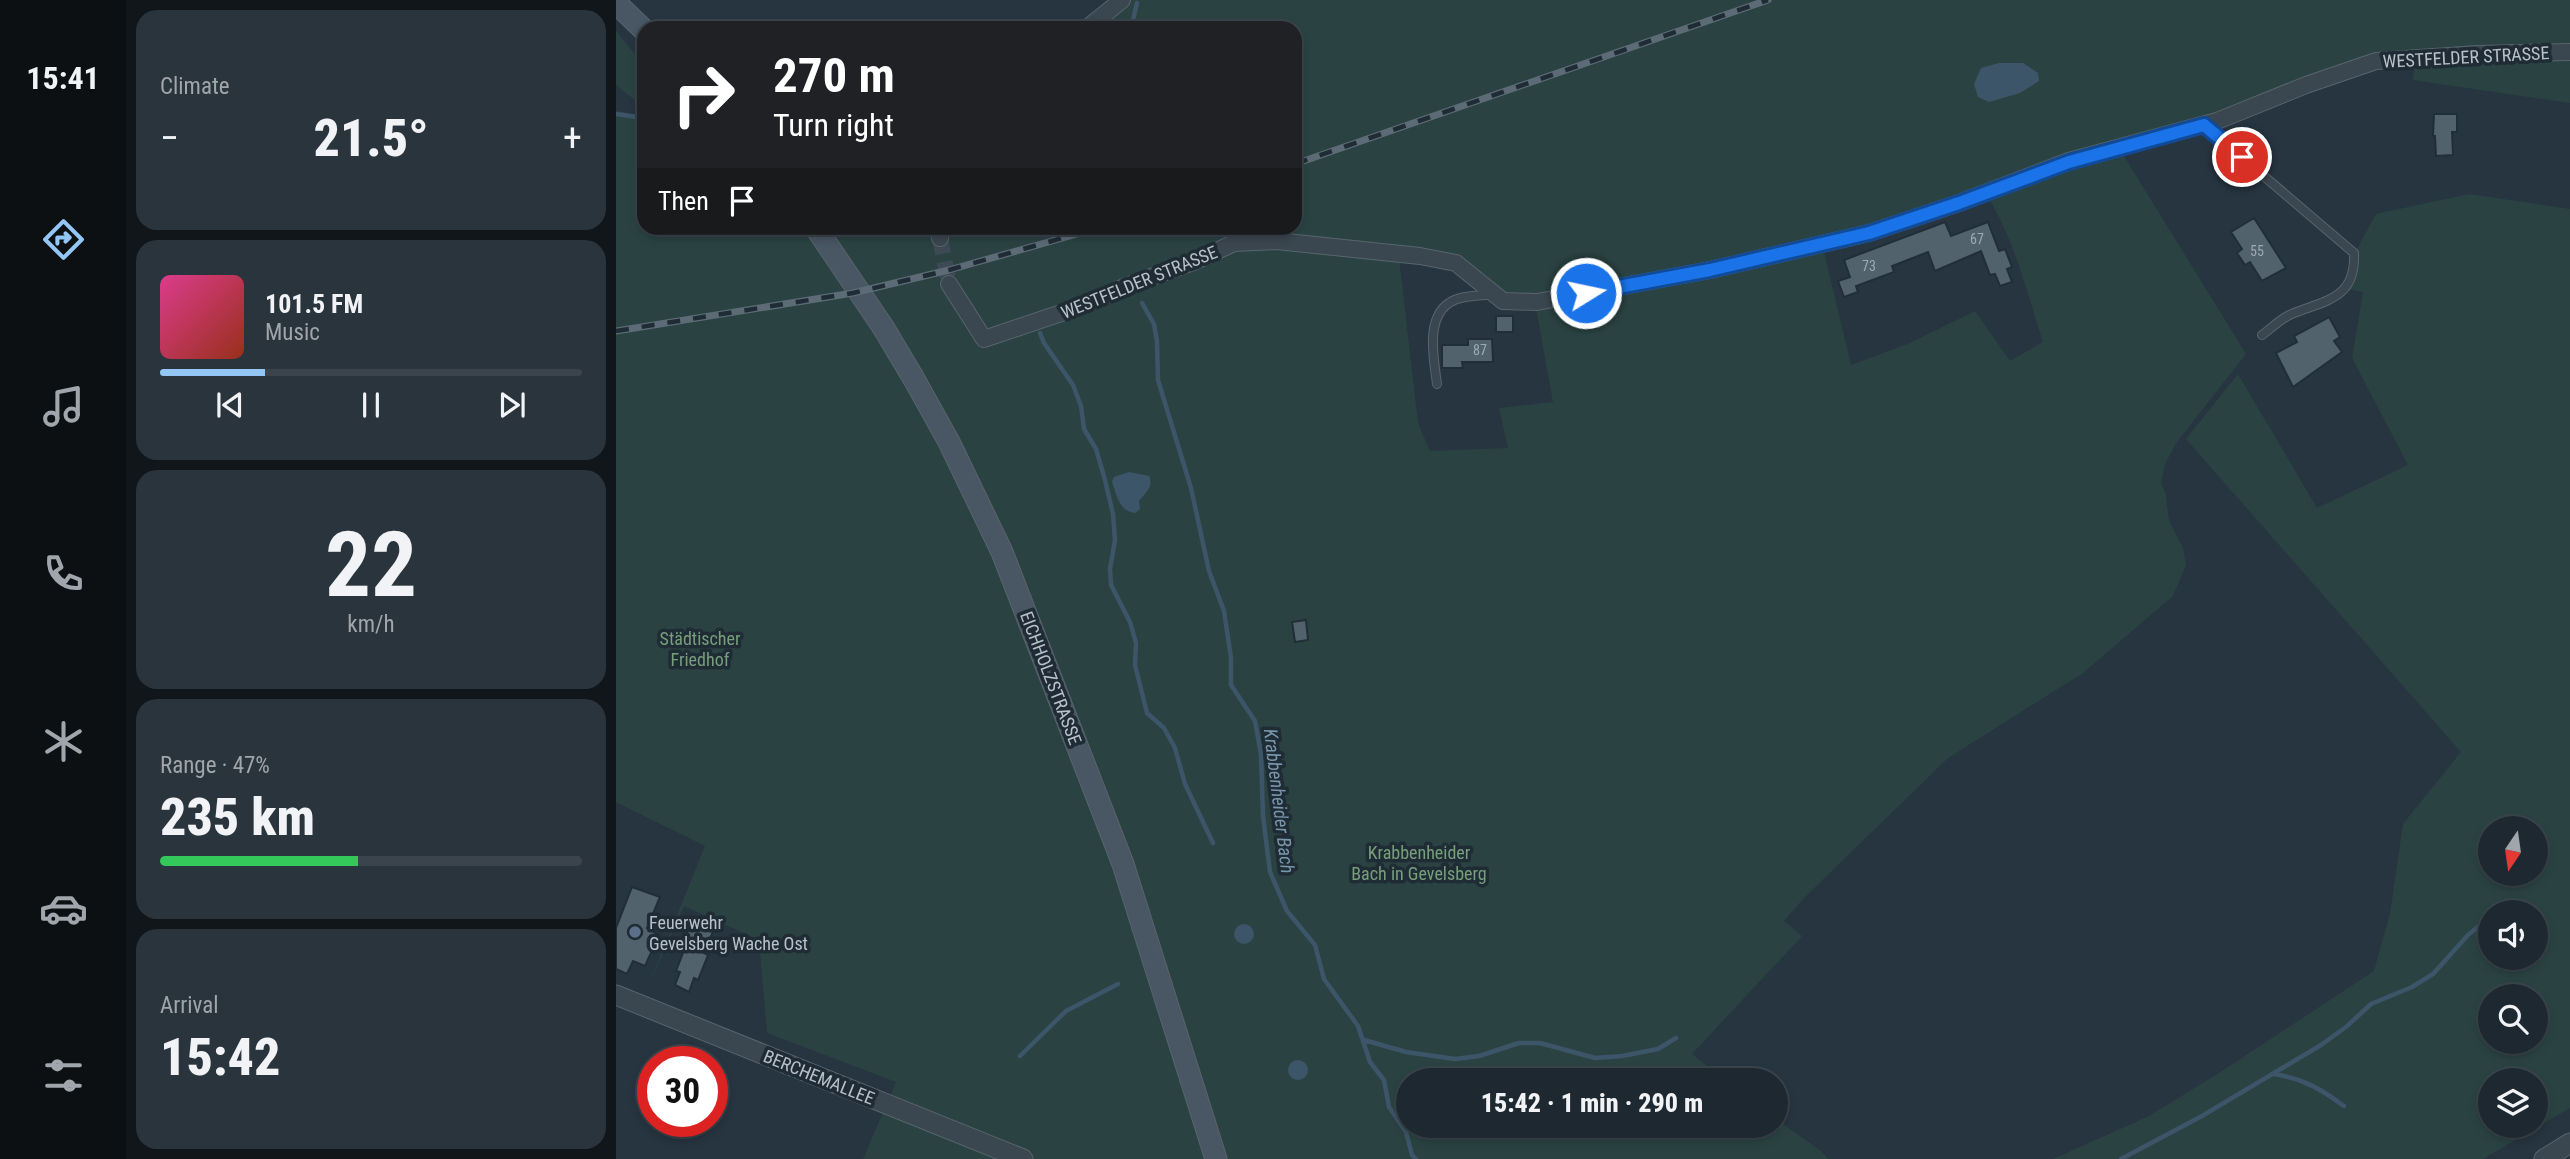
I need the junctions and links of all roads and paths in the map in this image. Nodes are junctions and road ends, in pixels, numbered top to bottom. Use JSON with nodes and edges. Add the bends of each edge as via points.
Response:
{"nodes":[{"id":1,"x":1122,"y":0,"type":"edge"},
{"id":2,"x":616,"y":3,"type":"edge"},
{"id":3,"x":1096,"y":21,"type":"edge"},
{"id":4,"x":637,"y":23,"type":"edge"},
{"id":5,"x":2570,"y":52,"type":"edge"},
{"id":6,"x":2204,"y":125,"type":"junction"},
{"id":7,"x":821,"y":235,"type":"edge"},
{"id":8,"x":949,"y":284,"type":"tunnel mouth"},
{"id":9,"x":1493,"y":294,"type":"junction"},
{"id":10,"x":2262,"y":335,"type":"dead end"},
{"id":11,"x":1437,"y":384,"type":"dead end"},
{"id":12,"x":616,"y":996,"type":"edge"},
{"id":13,"x":2570,"y":1143,"type":"edge"},
{"id":14,"x":1023,"y":1159,"type":"edge"},
{"id":15,"x":1216,"y":1159,"type":"edge"},
{"id":16,"x":2544,"y":1159,"type":"edge"}],
"edges":[{"from":1,"to":3,"type":"street"},
{"from":2,"to":4,"type":"main road"},
{"from":5,"to":6,"type":"street","name":"WESTFELDER STRASSE","via":[[2376,61]]},
{"from":6,"to":9,"type":"street","name":"WESTFELDER STRASSE","via":[[2069,162],[1869,233],[1710,270],[1537,302],[1503,301]]},
{"from":6,"to":10,"type":"lane","via":[[2354,253],[2355,272],[2346,287],[2323,304],[2291,314]]},
{"from":7,"to":15,"type":"main road","name":"EICHHOLZSTRASSE","via":[[914,379],[1002,552],[1123,864]]},
{"from":8,"to":9,"type":"street","name":"WESTFELDER STRASSE","via":[[984,339],[1073,309],[1234,243],[1277,241],[1432,259],[1456,264]]},
{"from":9,"to":11,"type":"lane","via":[[1449,303],[1440,314],[1433,346]]},
{"from":12,"to":14,"type":"street","name":"BERCHEMALLEE"},
{"from":13,"to":16,"type":"street"}]}
